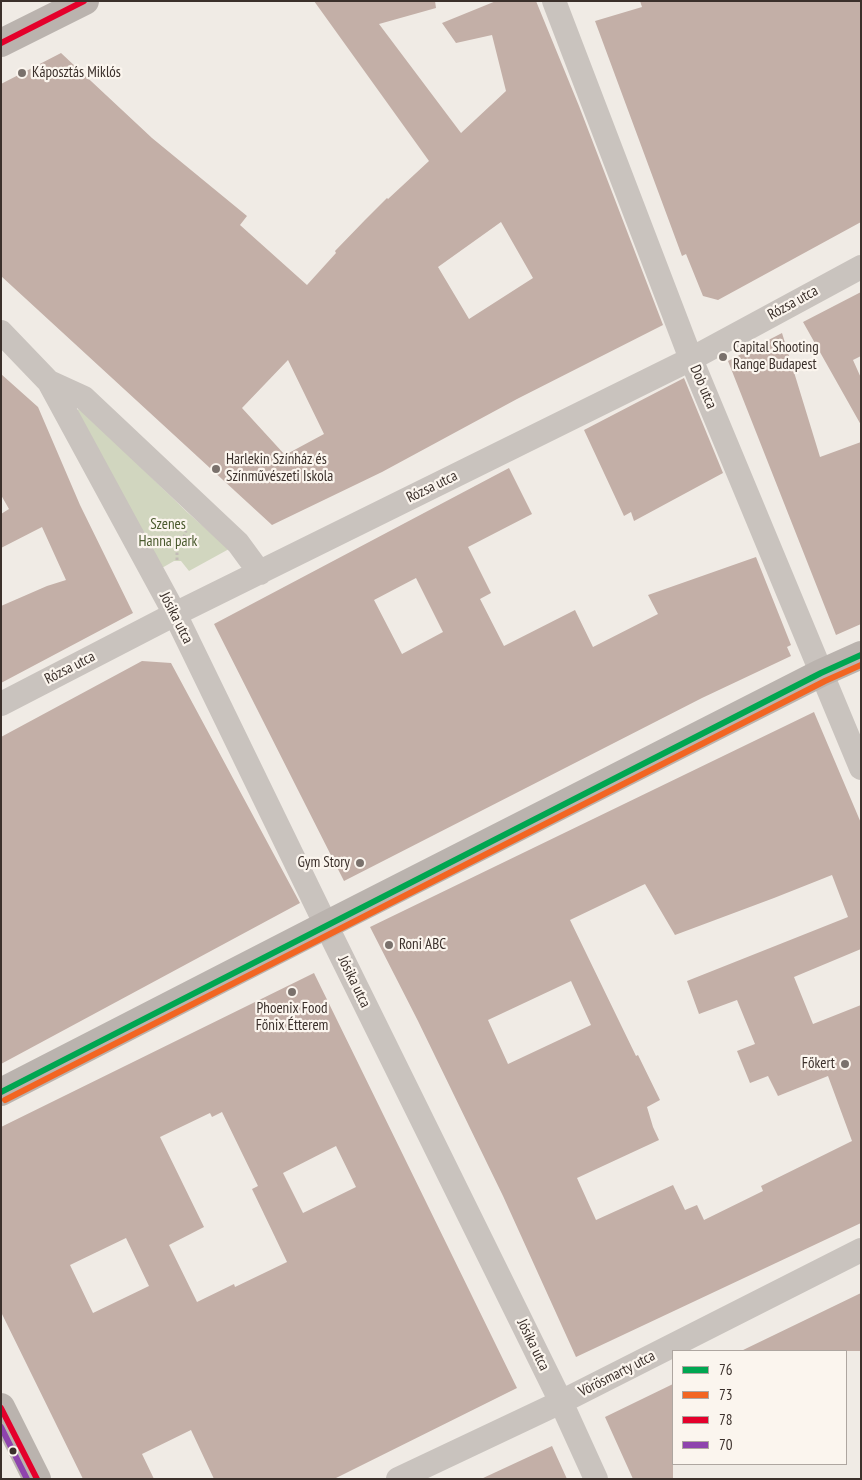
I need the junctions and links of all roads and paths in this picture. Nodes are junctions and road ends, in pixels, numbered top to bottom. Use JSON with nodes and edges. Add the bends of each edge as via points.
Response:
{"nodes":[{"id":1,"x":85,"y":1,"type":"edge"},
{"id":2,"x":554,"y":1,"type":"edge"},
{"id":3,"x":1,"y":43,"type":"edge"},
{"id":4,"x":861,"y":266,"type":"edge"},
{"id":5,"x":1,"y":332,"type":"edge"},
{"id":6,"x":691,"y":359,"type":"junction"},
{"id":7,"x":49,"y":382,"type":"junction"},
{"id":8,"x":196,"y":503,"type":"junction"},
{"id":9,"x":177,"y":561,"type":"dead end"},
{"id":10,"x":260,"y":573,"type":"junction"},
{"id":11,"x":175,"y":614,"type":"junction"},
{"id":12,"x":861,"y":655,"type":"edge"},
{"id":13,"x":821,"y":673,"type":"junction"},
{"id":14,"x":1,"y":704,"type":"edge"},
{"id":15,"x":861,"y":768,"type":"edge"},
{"id":16,"x":326,"y":925,"type":"junction"},
{"id":17,"x":1,"y":1092,"type":"edge"},
{"id":18,"x":861,"y":1250,"type":"edge"},
{"id":19,"x":562,"y":1402,"type":"junction"},
{"id":20,"x":1,"y":1407,"type":"edge"},
{"id":21,"x":37,"y":1479,"type":"edge"},
{"id":22,"x":398,"y":1479,"type":"edge"},
{"id":23,"x":596,"y":1479,"type":"edge"}],
"edges":[{"from":1,"to":3,"type":"street"},
{"from":2,"to":6,"type":"street","name":"Dob utca"},
{"from":4,"to":6,"type":"street","name":"Rózsa utca"},
{"from":5,"to":7,"type":"street","name":"Jósika utca"},
{"from":6,"to":10,"type":"street","name":"Rózsa utca"},
{"from":6,"to":13,"type":"street","name":"Dob utca"},
{"from":7,"to":8,"type":"street","name":"Jósika utca","via":[[84,398]]},
{"from":7,"to":11,"type":"street","name":"Jósika utca"},
{"from":8,"to":9,"type":"path","via":[[184,515],[187,526],[182,544],[177,549]]},
{"from":8,"to":10,"type":"street","name":"Jósika utca","via":[[238,543]]},
{"from":10,"to":11,"type":"street","name":"Rózsa utca"},
{"from":11,"to":14,"type":"street","name":"Rózsa utca"},
{"from":11,"to":16,"type":"street","name":"Jósika utca"},
{"from":12,"to":13,"type":"street"},
{"from":13,"to":15,"type":"street","name":"Dob utca"},
{"from":13,"to":16,"type":"street"},
{"from":16,"to":17,"type":"street"},
{"from":16,"to":19,"type":"street","name":"Jósika utca"},
{"from":18,"to":19,"type":"street","name":"Vörösmarty utca"},
{"from":19,"to":22,"type":"street","name":"Vörösmarty utca"},
{"from":19,"to":23,"type":"street","name":"Jósika utca"},
{"from":20,"to":21,"type":"street"}]}
